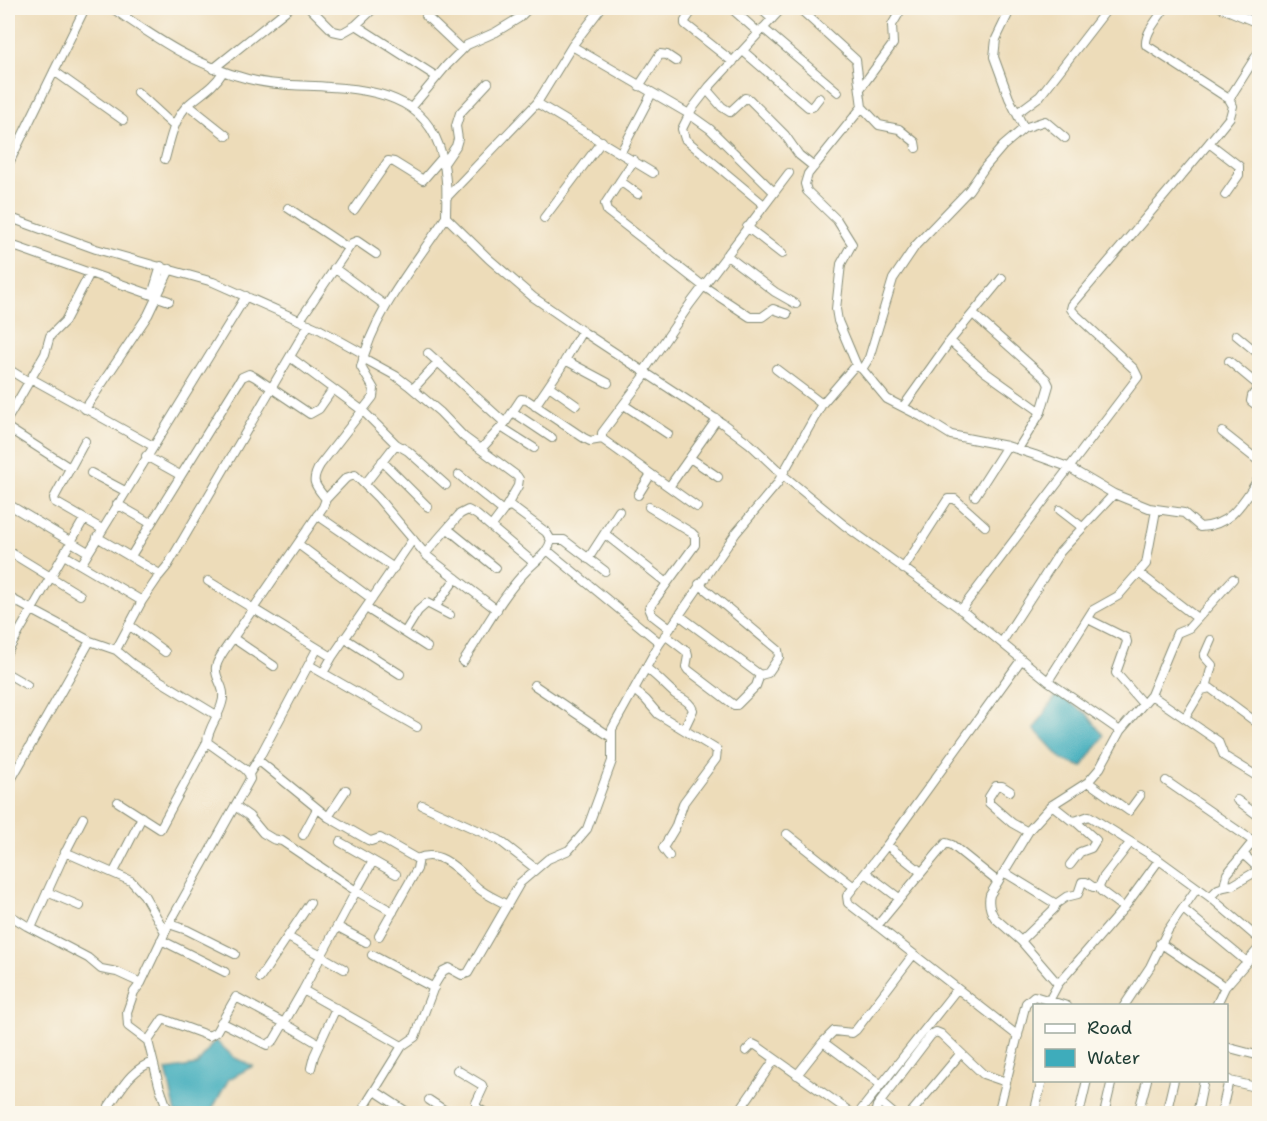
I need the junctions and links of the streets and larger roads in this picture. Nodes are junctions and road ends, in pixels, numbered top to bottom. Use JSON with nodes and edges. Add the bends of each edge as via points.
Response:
{"nodes":[{"id":1,"x":10,"y":8,"type":"edge"},
{"id":2,"x":85,"y":8,"type":"edge"},
{"id":3,"x":112,"y":8,"type":"edge"},
{"id":4,"x":129,"y":8,"type":"edge"},
{"id":5,"x":289,"y":8,"type":"edge"},
{"id":6,"x":310,"y":8,"type":"edge"},
{"id":7,"x":374,"y":8,"type":"edge"},
{"id":8,"x":529,"y":8,"type":"edge"},
{"id":9,"x":601,"y":8,"type":"edge"},
{"id":10,"x":694,"y":8,"type":"edge"},
{"id":11,"x":730,"y":8,"type":"edge"},
{"id":12,"x":760,"y":8,"type":"edge"},
{"id":13,"x":782,"y":8,"type":"edge"},
{"id":14,"x":799,"y":8,"type":"edge"},
{"id":15,"x":902,"y":8,"type":"edge"},
{"id":16,"x":1011,"y":8,"type":"edge"},
{"id":17,"x":1108,"y":8,"type":"edge"},
{"id":18,"x":1165,"y":8,"type":"edge"},
{"id":19,"x":1222,"y":8,"type":"edge"},
{"id":20,"x":8,"y":12,"type":"edge"},
{"id":21,"x":426,"y":16,"type":"dead end"},
{"id":22,"x":125,"y":17,"type":"junction"},
{"id":23,"x":772,"y":19,"type":"junction"},
{"id":24,"x":1260,"y":24,"type":"edge"},
{"id":25,"x":356,"y":25,"type":"junction"},
{"id":26,"x":761,"y":31,"type":"junction"},
{"id":27,"x":572,"y":46,"type":"junction"},
{"id":28,"x":462,"y":50,"type":"junction"},
{"id":29,"x":1260,"y":50,"type":"edge"},
{"id":30,"x":743,"y":51,"type":"junction"},
{"id":31,"x":676,"y":61,"type":"dead end"},
{"id":32,"x":733,"y":62,"type":"junction"},
{"id":33,"x":213,"y":69,"type":"junction"},
{"id":34,"x":54,"y":71,"type":"junction"},
{"id":35,"x":223,"y":72,"type":"junction"},
{"id":36,"x":437,"y":77,"type":"junction"},
{"id":37,"x":488,"y":82,"type":"dead end"},
{"id":38,"x":639,"y":86,"type":"junction"},
{"id":39,"x":707,"y":90,"type":"junction"},
{"id":40,"x":860,"y":90,"type":"junction"},
{"id":41,"x":136,"y":92,"type":"dead end"},
{"id":42,"x":838,"y":92,"type":"dead end"},
{"id":43,"x":652,"y":93,"type":"junction"},
{"id":44,"x":819,"y":98,"type":"dead end"},
{"id":45,"x":1229,"y":99,"type":"junction"},
{"id":46,"x":537,"y":103,"type":"junction"},
{"id":47,"x":188,"y":105,"type":"junction"},
{"id":48,"x":412,"y":107,"type":"junction"},
{"id":49,"x":862,"y":107,"type":"junction"},
{"id":50,"x":1017,"y":113,"type":"junction"},
{"id":51,"x":689,"y":114,"type":"junction"},
{"id":52,"x":123,"y":120,"type":"dead end"},
{"id":53,"x":174,"y":126,"type":"junction"},
{"id":54,"x":1024,"y":128,"type":"junction"},
{"id":55,"x":227,"y":136,"type":"dead end"},
{"id":56,"x":1065,"y":138,"type":"dead end"},
{"id":57,"x":602,"y":141,"type":"junction"},
{"id":58,"x":1209,"y":143,"type":"junction"},
{"id":59,"x":916,"y":148,"type":"dead end"},
{"id":60,"x":621,"y":152,"type":"junction"},
{"id":61,"x":165,"y":159,"type":"dead end"},
{"id":62,"x":634,"y":160,"type":"junction"},
{"id":63,"x":443,"y":161,"type":"junction"},
{"id":64,"x":8,"y":165,"type":"edge"},
{"id":65,"x":814,"y":166,"type":"junction"},
{"id":66,"x":653,"y":173,"type":"dead end"},
{"id":67,"x":789,"y":173,"type":"dead end"},
{"id":68,"x":620,"y":182,"type":"junction"},
{"id":69,"x":774,"y":192,"type":"junction"},
{"id":70,"x":638,"y":194,"type":"dead end"},
{"id":71,"x":1225,"y":195,"type":"dead end"},
{"id":72,"x":446,"y":198,"type":"junction"},
{"id":73,"x":764,"y":205,"type":"junction"},
{"id":74,"x":288,"y":208,"type":"dead end"},
{"id":75,"x":354,"y":210,"type":"dead end"},
{"id":76,"x":8,"y":217,"type":"edge"},
{"id":77,"x":446,"y":217,"type":"junction"},
{"id":78,"x":544,"y":218,"type":"dead end"},
{"id":79,"x":747,"y":227,"type":"junction"},
{"id":80,"x":8,"y":244,"type":"edge"},
{"id":81,"x":348,"y":248,"type":"junction"},
{"id":82,"x":376,"y":254,"type":"dead end"},
{"id":83,"x":782,"y":254,"type":"dead end"},
{"id":84,"x":726,"y":255,"type":"junction"},
{"id":85,"x":166,"y":268,"type":"junction"},
{"id":86,"x":334,"y":268,"type":"junction"},
{"id":87,"x":90,"y":273,"type":"junction"},
{"id":88,"x":1002,"y":278,"type":"dead end"},
{"id":89,"x":703,"y":286,"type":"junction"},
{"id":90,"x":155,"y":296,"type":"junction"},
{"id":91,"x":246,"y":296,"type":"junction"},
{"id":92,"x":169,"y":301,"type":"dead end"},
{"id":93,"x":796,"y":304,"type":"dead end"},
{"id":94,"x":386,"y":306,"type":"junction"},
{"id":95,"x":787,"y":314,"type":"dead end"},
{"id":96,"x":973,"y":314,"type":"junction"},
{"id":97,"x":300,"y":320,"type":"junction"},
{"id":98,"x":309,"y":324,"type":"junction"},
{"id":99,"x":582,"y":331,"type":"junction"},
{"id":100,"x":1236,"y":335,"type":"dead end"},
{"id":101,"x":950,"y":341,"type":"junction"},
{"id":102,"x":428,"y":352,"type":"dead end"},
{"id":103,"x":1260,"y":355,"type":"edge"},
{"id":104,"x":363,"y":356,"type":"junction"},
{"id":105,"x":290,"y":357,"type":"junction"},
{"id":106,"x":566,"y":360,"type":"junction"},
{"id":107,"x":1228,"y":361,"type":"dead end"},
{"id":108,"x":438,"y":362,"type":"junction"},
{"id":109,"x":859,"y":368,"type":"junction"},
{"id":110,"x":8,"y":369,"type":"edge"},
{"id":111,"x":776,"y":369,"type":"dead end"},
{"id":112,"x":646,"y":372,"type":"junction"},
{"id":113,"x":31,"y":380,"type":"junction"},
{"id":114,"x":609,"y":383,"type":"dead end"},
{"id":115,"x":549,"y":386,"type":"junction"},
{"id":116,"x":1259,"y":386,"type":"edge"},
{"id":117,"x":272,"y":389,"type":"junction"},
{"id":118,"x":333,"y":389,"type":"junction"},
{"id":119,"x":413,"y":389,"type":"junction"},
{"id":120,"x":822,"y":404,"type":"junction"},
{"id":121,"x":576,"y":405,"type":"dead end"},
{"id":122,"x":624,"y":405,"type":"junction"},
{"id":123,"x":535,"y":406,"type":"junction"},
{"id":124,"x":903,"y":407,"type":"junction"},
{"id":125,"x":1260,"y":408,"type":"edge"},
{"id":126,"x":86,"y":409,"type":"junction"},
{"id":127,"x":363,"y":411,"type":"junction"},
{"id":128,"x":513,"y":412,"type":"junction"},
{"id":129,"x":1041,"y":412,"type":"junction"},
{"id":130,"x":8,"y":418,"type":"edge"},
{"id":131,"x":717,"y":419,"type":"junction"},
{"id":132,"x":503,"y":425,"type":"junction"},
{"id":133,"x":8,"y":428,"type":"edge"},
{"id":134,"x":1222,"y":432,"type":"dead end"},
{"id":135,"x":668,"y":434,"type":"dead end"},
{"id":136,"x":552,"y":438,"type":"dead end"},
{"id":137,"x":602,"y":439,"type":"junction"},
{"id":138,"x":86,"y":441,"type":"dead end"},
{"id":139,"x":396,"y":444,"type":"junction"},
{"id":140,"x":153,"y":446,"type":"junction"},
{"id":141,"x":1007,"y":446,"type":"junction"},
{"id":142,"x":481,"y":448,"type":"junction"},
{"id":143,"x":534,"y":448,"type":"dead end"},
{"id":144,"x":1018,"y":449,"type":"junction"},
{"id":145,"x":146,"y":456,"type":"junction"},
{"id":146,"x":690,"y":458,"type":"junction"},
{"id":147,"x":382,"y":461,"type":"junction"},
{"id":148,"x":1260,"y":462,"type":"edge"},
{"id":149,"x":1068,"y":467,"type":"junction"},
{"id":150,"x":70,"y":468,"type":"junction"},
{"id":151,"x":91,"y":473,"type":"dead end"},
{"id":152,"x":651,"y":474,"type":"junction"},
{"id":153,"x":180,"y":475,"type":"junction"},
{"id":154,"x":459,"y":475,"type":"dead end"},
{"id":155,"x":783,"y":475,"type":"junction"},
{"id":156,"x":718,"y":477,"type":"dead end"},
{"id":157,"x":1260,"y":477,"type":"edge"},
{"id":158,"x":365,"y":484,"type":"junction"},
{"id":159,"x":446,"y":485,"type":"dead end"},
{"id":160,"x":669,"y":488,"type":"junction"},
{"id":161,"x":125,"y":491,"type":"junction"},
{"id":162,"x":1114,"y":494,"type":"junction"},
{"id":163,"x":638,"y":495,"type":"dead end"},
{"id":164,"x":975,"y":496,"type":"dead end"},
{"id":165,"x":326,"y":498,"type":"junction"},
{"id":166,"x":8,"y":504,"type":"edge"},
{"id":167,"x":117,"y":504,"type":"junction"},
{"id":168,"x":428,"y":507,"type":"dead end"},
{"id":169,"x":649,"y":507,"type":"dead end"},
{"id":170,"x":697,"y":507,"type":"dead end"},
{"id":171,"x":504,"y":509,"type":"junction"},
{"id":172,"x":1060,"y":510,"type":"dead end"},
{"id":173,"x":1156,"y":510,"type":"junction"},
{"id":174,"x":620,"y":511,"type":"dead end"},
{"id":175,"x":318,"y":515,"type":"junction"},
{"id":176,"x":84,"y":519,"type":"junction"},
{"id":177,"x":150,"y":523,"type":"junction"},
{"id":178,"x":985,"y":526,"type":"dead end"},
{"id":179,"x":491,"y":527,"type":"junction"},
{"id":180,"x":1082,"y":527,"type":"junction"},
{"id":181,"x":448,"y":529,"type":"junction"},
{"id":182,"x":100,"y":533,"type":"junction"},
{"id":183,"x":604,"y":534,"type":"junction"},
{"id":184,"x":413,"y":539,"type":"junction"},
{"id":185,"x":551,"y":540,"type":"junction"},
{"id":186,"x":71,"y":542,"type":"junction"},
{"id":187,"x":298,"y":544,"type":"junction"},
{"id":188,"x":547,"y":550,"type":"junction"},
{"id":189,"x":8,"y":551,"type":"edge"},
{"id":190,"x":88,"y":552,"type":"junction"},
{"id":191,"x":425,"y":554,"type":"junction"},
{"id":192,"x":64,"y":555,"type":"junction"},
{"id":193,"x":130,"y":556,"type":"junction"},
{"id":194,"x":588,"y":559,"type":"junction"},
{"id":195,"x":534,"y":563,"type":"junction"},
{"id":196,"x":81,"y":565,"type":"junction"},
{"id":197,"x":394,"y":568,"type":"junction"},
{"id":198,"x":496,"y":568,"type":"dead end"},
{"id":199,"x":903,"y":569,"type":"junction"},
{"id":200,"x":605,"y":571,"type":"dead end"},
{"id":201,"x":1139,"y":573,"type":"junction"},
{"id":202,"x":159,"y":576,"type":"junction"},
{"id":203,"x":50,"y":577,"type":"junction"},
{"id":204,"x":456,"y":578,"type":"junction"},
{"id":205,"x":1233,"y":579,"type":"dead end"},
{"id":206,"x":208,"y":581,"type":"dead end"},
{"id":207,"x":667,"y":583,"type":"junction"},
{"id":208,"x":699,"y":585,"type":"junction"},
{"id":209,"x":80,"y":595,"type":"dead end"},
{"id":210,"x":8,"y":597,"type":"edge"},
{"id":211,"x":372,"y":599,"type":"junction"},
{"id":212,"x":142,"y":601,"type":"junction"},
{"id":213,"x":436,"y":606,"type":"junction"},
{"id":214,"x":366,"y":608,"type":"junction"},
{"id":215,"x":252,"y":609,"type":"junction"},
{"id":216,"x":31,"y":610,"type":"junction"},
{"id":217,"x":497,"y":610,"type":"junction"},
{"id":218,"x":961,"y":610,"type":"junction"},
{"id":219,"x":450,"y":615,"type":"dead end"},
{"id":220,"x":679,"y":615,"type":"junction"},
{"id":221,"x":1197,"y":618,"type":"junction"},
{"id":222,"x":1088,"y":619,"type":"junction"},
{"id":223,"x":129,"y":625,"type":"junction"},
{"id":224,"x":405,"y":632,"type":"junction"},
{"id":225,"x":665,"y":636,"type":"junction"},
{"id":226,"x":233,"y":638,"type":"junction"},
{"id":227,"x":344,"y":638,"type":"junction"},
{"id":228,"x":1211,"y":640,"type":"dead end"},
{"id":229,"x":90,"y":641,"type":"junction"},
{"id":230,"x":1002,"y":642,"type":"junction"},
{"id":231,"x":427,"y":647,"type":"dead end"},
{"id":232,"x":317,"y":649,"type":"junction"},
{"id":233,"x":116,"y":650,"type":"junction"},
{"id":234,"x":8,"y":651,"type":"edge"},
{"id":235,"x":165,"y":652,"type":"dead end"},
{"id":236,"x":332,"y":657,"type":"junction"},
{"id":237,"x":1021,"y":660,"type":"junction"},
{"id":238,"x":463,"y":662,"type":"dead end"},
{"id":239,"x":309,"y":665,"type":"junction"},
{"id":240,"x":274,"y":666,"type":"dead end"},
{"id":241,"x":646,"y":668,"type":"junction"},
{"id":242,"x":323,"y":673,"type":"junction"},
{"id":243,"x":8,"y":674,"type":"edge"},
{"id":244,"x":400,"y":674,"type":"dead end"},
{"id":245,"x":760,"y":675,"type":"junction"},
{"id":246,"x":1048,"y":681,"type":"junction"},
{"id":247,"x":27,"y":685,"type":"dead end"},
{"id":248,"x":534,"y":685,"type":"dead end"},
{"id":249,"x":1206,"y":688,"type":"junction"},
{"id":250,"x":634,"y":690,"type":"junction"},
{"id":251,"x":1150,"y":695,"type":"junction"},
{"id":252,"x":1143,"y":704,"type":"junction"},
{"id":253,"x":218,"y":716,"type":"junction"},
{"id":254,"x":1185,"y":718,"type":"junction"},
{"id":255,"x":1260,"y":725,"type":"edge"},
{"id":256,"x":417,"y":727,"type":"dead end"},
{"id":257,"x":684,"y":729,"type":"junction"},
{"id":258,"x":1120,"y":731,"type":"junction"},
{"id":259,"x":611,"y":737,"type":"junction"},
{"id":260,"x":207,"y":742,"type":"junction"},
{"id":261,"x":258,"y":760,"type":"junction"},
{"id":262,"x":249,"y":774,"type":"junction"},
{"id":263,"x":1260,"y":778,"type":"edge"},
{"id":264,"x":1166,"y":781,"type":"dead end"},
{"id":265,"x":1088,"y":782,"type":"junction"},
{"id":266,"x":8,"y":785,"type":"edge"},
{"id":267,"x":346,"y":790,"type":"dead end"},
{"id":268,"x":1010,"y":791,"type":"dead end"},
{"id":269,"x":1140,"y":796,"type":"dead end"},
{"id":270,"x":1237,"y":800,"type":"dead end"},
{"id":271,"x":118,"y":802,"type":"dead end"},
{"id":272,"x":422,"y":805,"type":"dead end"},
{"id":273,"x":235,"y":806,"type":"junction"},
{"id":274,"x":1052,"y":806,"type":"junction"},
{"id":275,"x":317,"y":809,"type":"junction"},
{"id":276,"x":1260,"y":816,"type":"edge"},
{"id":277,"x":142,"y":817,"type":"junction"},
{"id":278,"x":83,"y":818,"type":"dead end"},
{"id":279,"x":328,"y":818,"type":"junction"},
{"id":280,"x":1075,"y":820,"type":"junction"},
{"id":281,"x":1028,"y":832,"type":"junction"},
{"id":282,"x":1260,"y":833,"type":"edge"},
{"id":283,"x":787,"y":834,"type":"dead end"},
{"id":284,"x":303,"y":835,"type":"dead end"},
{"id":285,"x":1253,"y":841,"type":"junction"},
{"id":286,"x":340,"y":842,"type":"dead end"},
{"id":287,"x":1130,"y":843,"type":"junction"},
{"id":288,"x":886,"y":845,"type":"junction"},
{"id":289,"x":65,"y":852,"type":"junction"},
{"id":290,"x":1243,"y":854,"type":"junction"},
{"id":291,"x":669,"y":856,"type":"dead end"},
{"id":292,"x":419,"y":858,"type":"junction"},
{"id":293,"x":1159,"y":860,"type":"junction"},
{"id":294,"x":373,"y":861,"type":"junction"},
{"id":295,"x":1070,"y":866,"type":"dead end"},
{"id":296,"x":536,"y":869,"type":"junction"},
{"id":297,"x":114,"y":872,"type":"junction"},
{"id":298,"x":921,"y":872,"type":"junction"},
{"id":299,"x":1004,"y":872,"type":"junction"},
{"id":300,"x":866,"y":873,"type":"junction"},
{"id":301,"x":396,"y":874,"type":"dead end"},
{"id":302,"x":998,"y":882,"type":"junction"},
{"id":303,"x":854,"y":887,"type":"junction"},
{"id":304,"x":1099,"y":887,"type":"junction"},
{"id":305,"x":1224,"y":887,"type":"junction"},
{"id":306,"x":1197,"y":888,"type":"junction"},
{"id":307,"x":356,"y":891,"type":"junction"},
{"id":308,"x":47,"y":892,"type":"junction"},
{"id":309,"x":1210,"y":897,"type":"junction"},
{"id":310,"x":900,"y":898,"type":"junction"},
{"id":311,"x":310,"y":903,"type":"dead end"},
{"id":312,"x":1056,"y":904,"type":"junction"},
{"id":313,"x":507,"y":905,"type":"junction"},
{"id":314,"x":80,"y":906,"type":"dead end"},
{"id":315,"x":1124,"y":908,"type":"junction"},
{"id":316,"x":1183,"y":909,"type":"junction"},
{"id":317,"x":393,"y":912,"type":"junction"},
{"id":318,"x":8,"y":914,"type":"edge"},
{"id":319,"x":877,"y":926,"type":"junction"},
{"id":320,"x":338,"y":927,"type":"junction"},
{"id":321,"x":31,"y":928,"type":"junction"},
{"id":322,"x":165,"y":932,"type":"junction"},
{"id":323,"x":379,"y":936,"type":"dead end"},
{"id":324,"x":288,"y":937,"type":"junction"},
{"id":325,"x":1260,"y":940,"type":"edge"},
{"id":326,"x":1021,"y":941,"type":"junction"},
{"id":327,"x":366,"y":942,"type":"dead end"},
{"id":328,"x":1161,"y":943,"type":"junction"},
{"id":329,"x":1260,"y":947,"type":"edge"},
{"id":330,"x":235,"y":954,"type":"dead end"},
{"id":331,"x":372,"y":955,"type":"dead end"},
{"id":332,"x":914,"y":955,"type":"junction"},
{"id":333,"x":322,"y":957,"type":"junction"},
{"id":334,"x":1247,"y":962,"type":"junction"},
{"id":335,"x":344,"y":969,"type":"dead end"},
{"id":336,"x":225,"y":972,"type":"dead end"},
{"id":337,"x":260,"y":978,"type":"dead end"},
{"id":338,"x":141,"y":983,"type":"junction"},
{"id":339,"x":1058,"y":984,"type":"junction"},
{"id":340,"x":1225,"y":987,"type":"junction"},
{"id":341,"x":434,"y":988,"type":"junction"},
{"id":342,"x":957,"y":989,"type":"junction"},
{"id":343,"x":303,"y":990,"type":"junction"},
{"id":344,"x":1049,"y":1001,"type":"junction"},
{"id":345,"x":1062,"y":1004,"type":"edge"},
{"id":346,"x":1125,"y":1004,"type":"edge"},
{"id":347,"x":1216,"y":1004,"type":"edge"},
{"id":348,"x":336,"y":1008,"type":"junction"},
{"id":349,"x":221,"y":1022,"type":"junction"},
{"id":350,"x":284,"y":1023,"type":"junction"},
{"id":351,"x":1018,"y":1036,"type":"junction"},
{"id":352,"x":148,"y":1041,"type":"junction"},
{"id":353,"x":823,"y":1042,"type":"junction"},
{"id":354,"x":320,"y":1044,"type":"junction"},
{"id":355,"x":402,"y":1046,"type":"junction"},
{"id":356,"x":1228,"y":1047,"type":"edge"},
{"id":357,"x":746,"y":1051,"type":"dead end"},
{"id":358,"x":961,"y":1053,"type":"junction"},
{"id":359,"x":1260,"y":1056,"type":"edge"},
{"id":360,"x":775,"y":1059,"type":"junction"},
{"id":361,"x":153,"y":1062,"type":"junction"},
{"id":362,"x":311,"y":1068,"type":"dead end"},
{"id":363,"x":457,"y":1070,"type":"dead end"},
{"id":364,"x":796,"y":1075,"type":"junction"},
{"id":365,"x":1228,"y":1080,"type":"edge"},
{"id":366,"x":1006,"y":1082,"type":"junction"},
{"id":367,"x":1042,"y":1082,"type":"edge"},
{"id":368,"x":1087,"y":1082,"type":"edge"},
{"id":369,"x":1112,"y":1082,"type":"edge"},
{"id":370,"x":1146,"y":1082,"type":"edge"},
{"id":371,"x":1174,"y":1082,"type":"edge"},
{"id":372,"x":1204,"y":1082,"type":"edge"},
{"id":373,"x":1228,"y":1082,"type":"edge"},
{"id":374,"x":880,"y":1084,"type":"junction"},
{"id":375,"x":1260,"y":1088,"type":"edge"},
{"id":376,"x":375,"y":1091,"type":"junction"},
{"id":377,"x":429,"y":1100,"type":"dead end"},
{"id":378,"x":880,"y":1102,"type":"junction"},
{"id":379,"x":109,"y":1106,"type":"dead end"},
{"id":380,"x":169,"y":1113,"type":"edge"},
{"id":381,"x":360,"y":1113,"type":"edge"},
{"id":382,"x":410,"y":1113,"type":"edge"},
{"id":383,"x":450,"y":1113,"type":"edge"},
{"id":384,"x":487,"y":1113,"type":"edge"},
{"id":385,"x":736,"y":1113,"type":"edge"},
{"id":386,"x":856,"y":1113,"type":"edge"},
{"id":387,"x":880,"y":1113,"type":"edge"},
{"id":388,"x":894,"y":1113,"type":"edge"},
{"id":389,"x":910,"y":1113,"type":"edge"},
{"id":390,"x":998,"y":1113,"type":"edge"},
{"id":391,"x":1034,"y":1113,"type":"edge"},
{"id":392,"x":1079,"y":1113,"type":"edge"},
{"id":393,"x":1104,"y":1113,"type":"edge"},
{"id":394,"x":1138,"y":1113,"type":"edge"},
{"id":395,"x":1166,"y":1113,"type":"edge"},
{"id":396,"x":1197,"y":1113,"type":"edge"},
{"id":397,"x":1221,"y":1113,"type":"edge"}],
"edges":[{"from":1,"to":20,"type":"street"},
{"from":2,"to":34,"type":"street"},
{"from":3,"to":22,"type":"street"},
{"from":4,"to":22,"type":"street"},
{"from":5,"to":33,"type":"street"},
{"from":6,"to":25,"type":"street","via":[[337,33]]},
{"from":7,"to":25,"type":"street"},
{"from":8,"to":28,"type":"street","via":[[512,23]]},
{"from":9,"to":27,"type":"street"},
{"from":10,"to":32,"type":"street","via":[[686,24]]},
{"from":11,"to":26,"type":"street"},
{"from":12,"to":23,"type":"street"},
{"from":13,"to":23,"type":"street"},
{"from":14,"to":40,"type":"street","via":[[856,60]]},
{"from":15,"to":40,"type":"street","via":[[892,26],[893,44]]},
{"from":16,"to":50,"type":"street","via":[[996,39],[994,57]]},
{"from":17,"to":50,"type":"street","via":[[1040,96]]},
{"from":18,"to":45,"type":"street","via":[[1149,32],[1146,45]]},
{"from":19,"to":24,"type":"street"},
{"from":21,"to":28,"type":"street"},
{"from":22,"to":33,"type":"street","via":[[173,50]]},
{"from":23,"to":26,"type":"street"},
{"from":25,"to":36,"type":"street"},
{"from":26,"to":30,"type":"street"},
{"from":26,"to":42,"type":"street"},
{"from":27,"to":38,"type":"street"},
{"from":27,"to":46,"type":"street"},
{"from":28,"to":36,"type":"street"},
{"from":29,"to":45,"type":"street"},
{"from":30,"to":32,"type":"street"},
{"from":30,"to":44,"type":"street","via":[[808,107]]},
{"from":31,"to":38,"type":"street","via":[[660,54]]},
{"from":32,"to":39,"type":"street"},
{"from":33,"to":35,"type":"street"},
{"from":34,"to":52,"type":"street"},
{"from":34,"to":64,"type":"street"},
{"from":35,"to":47,"type":"street","via":[[214,86]]},
{"from":35,"to":48,"type":"street","via":[[270,84],[365,92]]},
{"from":36,"to":48,"type":"street"},
{"from":37,"to":63,"type":"street","via":[[460,113],[456,146]]},
{"from":38,"to":43,"type":"street"},
{"from":39,"to":51,"type":"street"},
{"from":39,"to":65,"type":"street","via":[[730,112],[745,98],[749,99],[799,155]]},
{"from":40,"to":49,"type":"street"},
{"from":41,"to":53,"type":"street"},
{"from":43,"to":51,"type":"street"},
{"from":43,"to":60,"type":"street"},
{"from":45,"to":58,"type":"street","via":[[1233,106],[1230,117]]},
{"from":46,"to":57,"type":"street"},
{"from":46,"to":72,"type":"street"},
{"from":47,"to":53,"type":"street"},
{"from":47,"to":55,"type":"street"},
{"from":48,"to":63,"type":"street","via":[[433,132]]},
{"from":49,"to":59,"type":"street","via":[[879,125],[899,129],[915,142]]},
{"from":49,"to":65,"type":"street"},
{"from":50,"to":54,"type":"street"},
{"from":51,"to":69,"type":"street","via":[[710,129]]},
{"from":51,"to":73,"type":"street","via":[[682,129],[685,139]]},
{"from":53,"to":61,"type":"street"},
{"from":54,"to":56,"type":"street","via":[[1045,121]]},
{"from":54,"to":109,"type":"street","via":[[1003,146],[969,190],[916,245],[893,279],[869,358]]},
{"from":57,"to":60,"type":"street"},
{"from":57,"to":78,"type":"street"},
{"from":58,"to":71,"type":"street","via":[[1239,166],[1239,175]]},
{"from":58,"to":149,"type":"street","via":[[1072,305],[1075,314],[1138,377]]},
{"from":60,"to":62,"type":"street"},
{"from":62,"to":66,"type":"street"},
{"from":62,"to":68,"type":"street"},
{"from":63,"to":72,"type":"street"},
{"from":63,"to":75,"type":"street","via":[[423,180],[388,161]]},
{"from":65,"to":109,"type":"street","via":[[806,179],[807,191],[837,219],[852,244],[841,264],[836,309]]},
{"from":67,"to":69,"type":"street"},
{"from":68,"to":70,"type":"street"},
{"from":68,"to":89,"type":"street","via":[[605,204],[607,211]]},
{"from":69,"to":73,"type":"street"},
{"from":72,"to":77,"type":"street"},
{"from":73,"to":79,"type":"street"},
{"from":74,"to":81,"type":"street"},
{"from":76,"to":85,"type":"street","via":[[96,249]]},
{"from":77,"to":94,"type":"street"},
{"from":77,"to":99,"type":"street","via":[[533,297]]},
{"from":79,"to":83,"type":"street"},
{"from":79,"to":84,"type":"street"},
{"from":80,"to":87,"type":"street"},
{"from":81,"to":82,"type":"street","via":[[357,241]]},
{"from":81,"to":86,"type":"street"},
{"from":84,"to":89,"type":"street"},
{"from":84,"to":93,"type":"street"},
{"from":85,"to":90,"type":"street"},
{"from":85,"to":91,"type":"street"},
{"from":86,"to":94,"type":"street"},
{"from":86,"to":97,"type":"street"},
{"from":87,"to":90,"type":"street"},
{"from":87,"to":113,"type":"street","via":[[64,321],[50,336]]},
{"from":88,"to":96,"type":"street"},
{"from":89,"to":95,"type":"street","via":[[750,317],[762,317],[773,309]]},
{"from":89,"to":112,"type":"street"},
{"from":90,"to":92,"type":"street"},
{"from":90,"to":126,"type":"street"},
{"from":91,"to":97,"type":"street"},
{"from":91,"to":140,"type":"street"},
{"from":94,"to":104,"type":"street"},
{"from":96,"to":101,"type":"street"},
{"from":96,"to":129,"type":"street","via":[[1046,379],[1049,385]]},
{"from":97,"to":98,"type":"street"},
{"from":98,"to":104,"type":"street"},
{"from":98,"to":105,"type":"street"},
{"from":99,"to":106,"type":"street"},
{"from":99,"to":112,"type":"street"},
{"from":100,"to":103,"type":"street"},
{"from":101,"to":124,"type":"street"},
{"from":101,"to":129,"type":"street"},
{"from":102,"to":108,"type":"street"},
{"from":104,"to":119,"type":"street"},
{"from":104,"to":127,"type":"street","via":[[360,367],[374,389]]},
{"from":105,"to":117,"type":"street"},
{"from":105,"to":118,"type":"street"},
{"from":106,"to":114,"type":"street"},
{"from":106,"to":115,"type":"street"},
{"from":107,"to":116,"type":"street"},
{"from":108,"to":119,"type":"street"},
{"from":108,"to":132,"type":"street"},
{"from":109,"to":120,"type":"street","via":[[852,369]]},
{"from":109,"to":124,"type":"street","via":[[887,399]]},
{"from":110,"to":113,"type":"street"},
{"from":111,"to":120,"type":"street"},
{"from":112,"to":122,"type":"street"},
{"from":112,"to":131,"type":"street"},
{"from":113,"to":126,"type":"street"},
{"from":113,"to":130,"type":"street"},
{"from":115,"to":121,"type":"street"},
{"from":115,"to":123,"type":"street"},
{"from":116,"to":125,"type":"street","via":[[1251,401]]},
{"from":117,"to":118,"type":"street","via":[[310,414],[319,410]]},
{"from":117,"to":153,"type":"street","via":[[249,374],[242,377]]},
{"from":117,"to":202,"type":"street"},
{"from":118,"to":127,"type":"street"},
{"from":119,"to":142,"type":"street"},
{"from":120,"to":155,"type":"street"},
{"from":122,"to":135,"type":"street"},
{"from":122,"to":137,"type":"street","via":[[602,433]]},
{"from":123,"to":128,"type":"street","via":[[521,399]]},
{"from":123,"to":137,"type":"street","via":[[590,441]]},
{"from":124,"to":141,"type":"street","via":[[951,435]]},
{"from":126,"to":140,"type":"street"},
{"from":127,"to":139,"type":"street"},
{"from":127,"to":165,"type":"street","via":[[314,476]]},
{"from":128,"to":132,"type":"street"},
{"from":128,"to":136,"type":"street"},
{"from":129,"to":144,"type":"street"},
{"from":131,"to":146,"type":"street"},
{"from":131,"to":155,"type":"street"},
{"from":132,"to":142,"type":"street"},
{"from":132,"to":143,"type":"street"},
{"from":133,"to":150,"type":"street"},
{"from":134,"to":148,"type":"street"},
{"from":137,"to":152,"type":"street"},
{"from":138,"to":150,"type":"street"},
{"from":139,"to":147,"type":"street"},
{"from":139,"to":159,"type":"street"},
{"from":140,"to":145,"type":"street"},
{"from":141,"to":144,"type":"street"},
{"from":141,"to":164,"type":"street"},
{"from":142,"to":171,"type":"street","via":[[519,479]]},
{"from":144,"to":149,"type":"street"},
{"from":145,"to":153,"type":"street"},
{"from":145,"to":161,"type":"street"},
{"from":146,"to":156,"type":"street"},
{"from":146,"to":160,"type":"street"},
{"from":147,"to":158,"type":"street"},
{"from":147,"to":168,"type":"street"},
{"from":149,"to":162,"type":"street"},
{"from":149,"to":218,"type":"street"},
{"from":150,"to":176,"type":"street","via":[[55,502]]},
{"from":151,"to":161,"type":"street"},
{"from":152,"to":160,"type":"street"},
{"from":152,"to":163,"type":"street"},
{"from":153,"to":177,"type":"street"},
{"from":154,"to":171,"type":"street"},
{"from":155,"to":199,"type":"street"},
{"from":155,"to":208,"type":"street"},
{"from":157,"to":173,"type":"street","via":[[1235,513],[1211,526],[1197,526],[1184,513]]},
{"from":158,"to":165,"type":"street","via":[[351,475]]},
{"from":158,"to":184,"type":"street"},
{"from":160,"to":170,"type":"street"},
{"from":161,"to":167,"type":"street"},
{"from":162,"to":173,"type":"street"},
{"from":162,"to":180,"type":"street"},
{"from":165,"to":175,"type":"street"},
{"from":166,"to":186,"type":"street"},
{"from":167,"to":177,"type":"street"},
{"from":167,"to":182,"type":"street"},
{"from":169,"to":207,"type":"street","via":[[692,533],[696,540]]},
{"from":171,"to":179,"type":"street"},
{"from":171,"to":185,"type":"street","via":[[516,508]]},
{"from":172,"to":180,"type":"street"},
{"from":173,"to":201,"type":"street","via":[[1148,559]]},
{"from":174,"to":183,"type":"street"},
{"from":175,"to":187,"type":"street"},
{"from":175,"to":197,"type":"street"},
{"from":176,"to":182,"type":"street"},
{"from":176,"to":186,"type":"street"},
{"from":177,"to":193,"type":"street"},
{"from":178,"to":199,"type":"street","via":[[955,499],[948,499]]},
{"from":179,"to":181,"type":"street","via":[[468,510]]},
{"from":179,"to":195,"type":"street"},
{"from":180,"to":230,"type":"street","via":[[1060,552]]},
{"from":181,"to":191,"type":"street"},
{"from":181,"to":198,"type":"street"},
{"from":182,"to":190,"type":"street"},
{"from":182,"to":193,"type":"street"},
{"from":183,"to":194,"type":"street"},
{"from":183,"to":207,"type":"street"},
{"from":184,"to":191,"type":"street"},
{"from":184,"to":197,"type":"street"},
{"from":185,"to":188,"type":"street"},
{"from":185,"to":194,"type":"street","via":[[564,540]]},
{"from":186,"to":190,"type":"street"},
{"from":186,"to":192,"type":"street"},
{"from":187,"to":211,"type":"street"},
{"from":187,"to":215,"type":"street"},
{"from":188,"to":195,"type":"street"},
{"from":188,"to":225,"type":"street"},
{"from":189,"to":203,"type":"street"},
{"from":190,"to":196,"type":"street"},
{"from":191,"to":204,"type":"street"},
{"from":192,"to":196,"type":"street"},
{"from":192,"to":203,"type":"street"},
{"from":193,"to":202,"type":"street"},
{"from":194,"to":200,"type":"street"},
{"from":195,"to":217,"type":"street"},
{"from":196,"to":212,"type":"street"},
{"from":197,"to":211,"type":"street"},
{"from":199,"to":218,"type":"street"},
{"from":201,"to":221,"type":"street"},
{"from":201,"to":222,"type":"street","via":[[1118,596],[1097,606]]},
{"from":202,"to":212,"type":"street"},
{"from":203,"to":209,"type":"street"},
{"from":203,"to":216,"type":"street"},
{"from":204,"to":213,"type":"street"},
{"from":204,"to":217,"type":"street"},
{"from":205,"to":221,"type":"street"},
{"from":206,"to":215,"type":"street"},
{"from":207,"to":225,"type":"street","via":[[649,611]]},
{"from":208,"to":220,"type":"street"},
{"from":208,"to":245,"type":"street","via":[[778,650],[779,657],[768,673]]},
{"from":210,"to":216,"type":"street"},
{"from":211,"to":214,"type":"street"},
{"from":212,"to":223,"type":"street"},
{"from":213,"to":219,"type":"street"},
{"from":213,"to":224,"type":"street","via":[[424,604]]},
{"from":214,"to":224,"type":"street"},
{"from":214,"to":227,"type":"street"},
{"from":215,"to":226,"type":"street"},
{"from":215,"to":232,"type":"street"},
{"from":216,"to":229,"type":"street"},
{"from":216,"to":234,"type":"street"},
{"from":217,"to":238,"type":"street"},
{"from":218,"to":230,"type":"street"},
{"from":220,"to":225,"type":"street"},
{"from":220,"to":245,"type":"street"},
{"from":221,"to":251,"type":"street","via":[[1189,628],[1177,633]]},
{"from":222,"to":246,"type":"street"},
{"from":222,"to":252,"type":"street","via":[[1126,638],[1116,673]]},
{"from":223,"to":233,"type":"street"},
{"from":223,"to":235,"type":"street"},
{"from":224,"to":231,"type":"street"},
{"from":225,"to":241,"type":"street"},
{"from":225,"to":245,"type":"street","via":[[687,652],[688,670],[734,705],[756,686]]},
{"from":226,"to":240,"type":"street"},
{"from":226,"to":253,"type":"street","via":[[216,668],[224,690]]},
{"from":227,"to":236,"type":"street"},
{"from":227,"to":244,"type":"street"},
{"from":228,"to":249,"type":"street","via":[[1204,653],[1212,665]]},
{"from":229,"to":233,"type":"street"},
{"from":229,"to":266,"type":"street"},
{"from":230,"to":237,"type":"street"},
{"from":232,"to":236,"type":"street"},
{"from":232,"to":239,"type":"street"},
{"from":233,"to":253,"type":"street"},
{"from":236,"to":242,"type":"street"},
{"from":237,"to":246,"type":"street"},
{"from":237,"to":288,"type":"street"},
{"from":239,"to":242,"type":"street"},
{"from":239,"to":261,"type":"street"},
{"from":241,"to":250,"type":"street"},
{"from":241,"to":257,"type":"street","via":[[692,705]]},
{"from":242,"to":256,"type":"street"},
{"from":243,"to":247,"type":"street"},
{"from":246,"to":258,"type":"street"},
{"from":248,"to":259,"type":"street"},
{"from":249,"to":254,"type":"street"},
{"from":249,"to":255,"type":"street","via":[[1215,690]]},
{"from":250,"to":257,"type":"street","via":[[658,714]]},
{"from":250,"to":259,"type":"street"},
{"from":251,"to":252,"type":"street"},
{"from":251,"to":254,"type":"street"},
{"from":252,"to":258,"type":"street"},
{"from":253,"to":260,"type":"street"},
{"from":254,"to":263,"type":"street","via":[[1218,741],[1224,756]]},
{"from":257,"to":291,"type":"street","via":[[714,746],[717,756],[681,807],[663,848]]},
{"from":258,"to":265,"type":"street"},
{"from":259,"to":296,"type":"street","via":[[612,761],[587,829],[569,850]]},
{"from":260,"to":262,"type":"street"},
{"from":260,"to":277,"type":"street","via":[[160,829]]},
{"from":261,"to":262,"type":"street"},
{"from":261,"to":275,"type":"street"},
{"from":262,"to":273,"type":"street"},
{"from":264,"to":285,"type":"street"},
{"from":265,"to":269,"type":"street","via":[[1129,811]]},
{"from":265,"to":274,"type":"street"},
{"from":267,"to":279,"type":"street"},
{"from":268,"to":281,"type":"street","via":[[996,786],[988,801]]},
{"from":270,"to":276,"type":"street"},
{"from":271,"to":277,"type":"street"},
{"from":272,"to":296,"type":"street","via":[[499,840]]},
{"from":273,"to":307,"type":"street","via":[[263,833],[282,841]]},
{"from":273,"to":322,"type":"street"},
{"from":274,"to":280,"type":"street"},
{"from":274,"to":281,"type":"street"},
{"from":275,"to":279,"type":"street"},
{"from":275,"to":284,"type":"street"},
{"from":277,"to":297,"type":"street"},
{"from":278,"to":289,"type":"street"},
{"from":279,"to":292,"type":"street","via":[[371,842],[380,838]]},
{"from":280,"to":287,"type":"street","via":[[1089,816]]},
{"from":280,"to":295,"type":"street","via":[[1096,840]]},
{"from":281,"to":299,"type":"street"},
{"from":282,"to":285,"type":"street"},
{"from":283,"to":303,"type":"street"},
{"from":285,"to":290,"type":"street"},
{"from":286,"to":294,"type":"street"},
{"from":287,"to":293,"type":"street"},
{"from":287,"to":304,"type":"street"},
{"from":288,"to":298,"type":"street"},
{"from":288,"to":300,"type":"street"},
{"from":289,"to":297,"type":"street"},
{"from":289,"to":308,"type":"street"},
{"from":290,"to":305,"type":"street","via":[[1227,874]]},
{"from":290,"to":305,"type":"street","via":[[1257,871]]},
{"from":292,"to":313,"type":"street","via":[[426,855],[446,861],[477,888]]},
{"from":292,"to":317,"type":"street"},
{"from":293,"to":306,"type":"street"},
{"from":293,"to":315,"type":"street"},
{"from":294,"to":301,"type":"street"},
{"from":294,"to":307,"type":"street"},
{"from":296,"to":313,"type":"street","via":[[520,883]]},
{"from":297,"to":322,"type":"street","via":[[131,881],[144,895]]},
{"from":298,"to":302,"type":"street","via":[[946,843]]},
{"from":298,"to":310,"type":"street"},
{"from":299,"to":302,"type":"street"},
{"from":299,"to":312,"type":"street"},
{"from":300,"to":303,"type":"street"},
{"from":300,"to":310,"type":"street"},
{"from":302,"to":326,"type":"street","via":[[988,900],[992,914]]},
{"from":303,"to":319,"type":"street","via":[[847,896],[848,903]]},
{"from":304,"to":312,"type":"street","via":[[1082,882],[1078,894]]},
{"from":304,"to":315,"type":"street"},
{"from":305,"to":309,"type":"street"},
{"from":306,"to":309,"type":"street"},
{"from":306,"to":316,"type":"street"},
{"from":307,"to":317,"type":"street"},
{"from":307,"to":320,"type":"street"},
{"from":308,"to":314,"type":"street"},
{"from":308,"to":321,"type":"street"},
{"from":309,"to":325,"type":"street"},
{"from":310,"to":319,"type":"street"},
{"from":311,"to":324,"type":"street"},
{"from":312,"to":326,"type":"street"},
{"from":313,"to":341,"type":"street","via":[[468,973],[462,975],[446,969]]},
{"from":315,"to":339,"type":"street"},
{"from":316,"to":328,"type":"street"},
{"from":316,"to":334,"type":"street"},
{"from":317,"to":323,"type":"street"},
{"from":318,"to":321,"type":"street"},
{"from":319,"to":332,"type":"street"},
{"from":320,"to":327,"type":"street"},
{"from":320,"to":333,"type":"street"},
{"from":321,"to":338,"type":"street","via":[[101,969]]},
{"from":322,"to":330,"type":"street","via":[[187,930]]},
{"from":322,"to":336,"type":"street"},
{"from":322,"to":338,"type":"street"},
{"from":324,"to":333,"type":"street"},
{"from":324,"to":337,"type":"street"},
{"from":326,"to":339,"type":"street"},
{"from":328,"to":340,"type":"street"},
{"from":328,"to":346,"type":"street","via":[[1150,968]]},
{"from":329,"to":334,"type":"street"},
{"from":331,"to":341,"type":"street"},
{"from":332,"to":342,"type":"street"},
{"from":332,"to":353,"type":"street","via":[[856,1030],[834,1031]]},
{"from":333,"to":335,"type":"street"},
{"from":333,"to":343,"type":"street"},
{"from":334,"to":340,"type":"street"},
{"from":338,"to":352,"type":"street","via":[[131,998],[127,1022]]},
{"from":339,"to":344,"type":"street"},
{"from":340,"to":347,"type":"street"},
{"from":341,"to":355,"type":"street","via":[[415,1037]]},
{"from":342,"to":351,"type":"street"},
{"from":342,"to":374,"type":"street"},
{"from":343,"to":348,"type":"street"},
{"from":343,"to":350,"type":"street"},
{"from":344,"to":345,"type":"street"},
{"from":344,"to":351,"type":"street","via":[[1029,998]]},
{"from":348,"to":354,"type":"street"},
{"from":348,"to":355,"type":"street"},
{"from":349,"to":350,"type":"street","via":[[267,1045]]},
{"from":349,"to":350,"type":"street","via":[[236,997]]},
{"from":349,"to":352,"type":"street","via":[[209,1036],[163,1019]]},
{"from":350,"to":354,"type":"street"},
{"from":351,"to":366,"type":"street"},
{"from":352,"to":361,"type":"street"},
{"from":353,"to":364,"type":"street"},
{"from":353,"to":374,"type":"street"},
{"from":354,"to":362,"type":"street"},
{"from":355,"to":376,"type":"street"},
{"from":356,"to":359,"type":"street"},
{"from":357,"to":360,"type":"street","via":[[753,1044]]},
{"from":358,"to":366,"type":"street","via":[[983,1074]]},
{"from":358,"to":378,"type":"street","via":[[940,1034],[931,1035]]},
{"from":358,"to":389,"type":"street"},
{"from":360,"to":364,"type":"street"},
{"from":360,"to":385,"type":"street"},
{"from":361,"to":379,"type":"street","via":[[133,1071]]},
{"from":361,"to":380,"type":"street"},
{"from":363,"to":384,"type":"street","via":[[482,1085],[476,1107]]},
{"from":364,"to":386,"type":"street"},
{"from":365,"to":375,"type":"street"},
{"from":366,"to":390,"type":"street"},
{"from":367,"to":391,"type":"street"},
{"from":368,"to":392,"type":"street"},
{"from":369,"to":393,"type":"street"},
{"from":370,"to":394,"type":"street"},
{"from":371,"to":395,"type":"street"},
{"from":372,"to":396,"type":"street"},
{"from":373,"to":397,"type":"street"},
{"from":374,"to":386,"type":"street"},
{"from":376,"to":381,"type":"street"},
{"from":376,"to":382,"type":"street"},
{"from":377,"to":383,"type":"street"},
{"from":378,"to":387,"type":"street","via":[[876,1110]]},
{"from":378,"to":388,"type":"street"}]}
